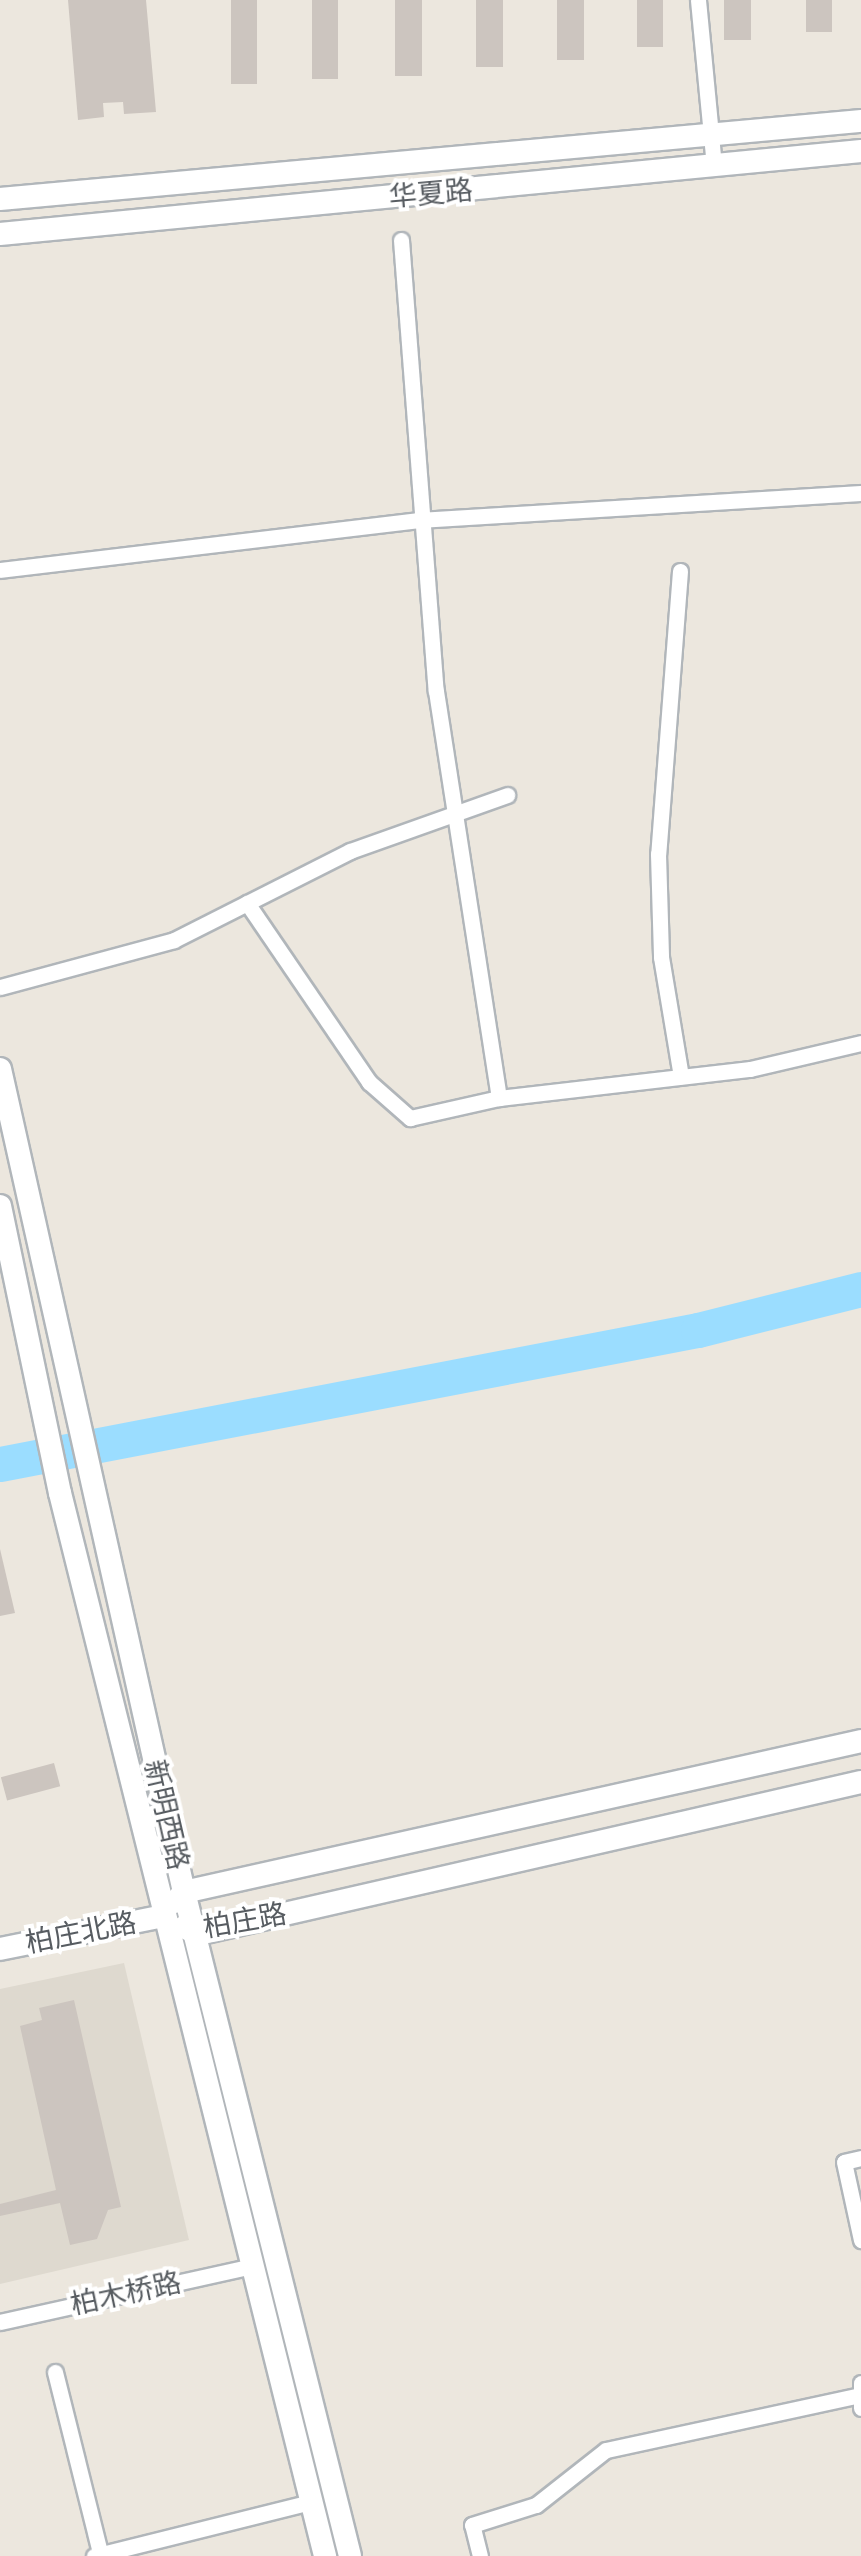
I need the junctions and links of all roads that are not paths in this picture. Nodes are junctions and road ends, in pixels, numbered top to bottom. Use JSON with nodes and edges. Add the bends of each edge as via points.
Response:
{"nodes":[{"id":1,"x":698,"y":0,"type":"edge"},
{"id":2,"x":861,"y":121,"type":"edge"},
{"id":3,"x":711,"y":136,"type":"junction"},
{"id":4,"x":861,"y":151,"type":"edge"},
{"id":5,"x":714,"y":167,"type":"junction"},
{"id":6,"x":0,"y":199,"type":"edge"},
{"id":7,"x":0,"y":234,"type":"edge"},
{"id":8,"x":401,"y":240,"type":"dead end"},
{"id":9,"x":861,"y":493,"type":"edge"},
{"id":10,"x":418,"y":520,"type":"junction"},
{"id":11,"x":0,"y":570,"type":"edge"},
{"id":12,"x":680,"y":571,"type":"dead end"},
{"id":13,"x":506,"y":795,"type":"dead end"},
{"id":14,"x":454,"y":813,"type":"junction"},
{"id":15,"x":247,"y":903,"type":"junction"},
{"id":16,"x":0,"y":986,"type":"edge"},
{"id":17,"x":861,"y":1043,"type":"edge"},
{"id":18,"x":0,"y":1069,"type":"edge"},
{"id":19,"x":681,"y":1076,"type":"junction"},
{"id":20,"x":499,"y":1098,"type":"junction"},
{"id":21,"x":0,"y":1206,"type":"edge"},
{"id":22,"x":861,"y":1741,"type":"edge"},
{"id":23,"x":861,"y":1782,"type":"edge"},
{"id":24,"x":184,"y":1892,"type":"junction"},
{"id":25,"x":163,"y":1916,"type":"junction"},
{"id":26,"x":197,"y":1934,"type":"junction"},
{"id":27,"x":0,"y":1949,"type":"edge"},
{"id":28,"x":861,"y":2158,"type":"edge"},
{"id":29,"x":861,"y":2240,"type":"edge"},
{"id":30,"x":252,"y":2266,"type":"junction"},
{"id":31,"x":0,"y":2322,"type":"edge"},
{"id":32,"x":55,"y":2372,"type":"dead end"},
{"id":33,"x":859,"y":2396,"type":"edge"},
{"id":34,"x":311,"y":2502,"type":"junction"},
{"id":35,"x":99,"y":2555,"type":"edge"},
{"id":36,"x":325,"y":2556,"type":"edge"},
{"id":37,"x":350,"y":2556,"type":"edge"},
{"id":38,"x":480,"y":2556,"type":"edge"}],
"edges":[{"from":1,"to":3,"type":"street"},
{"from":2,"to":3,"type":"street","name":"华夏路"},
{"from":3,"to":5,"type":"street"},
{"from":3,"to":6,"type":"street","name":"华夏路"},
{"from":4,"to":5,"type":"street","name":"华夏路"},
{"from":5,"to":7,"type":"street","name":"华夏路"},
{"from":8,"to":10,"type":"street"},
{"from":9,"to":10,"type":"street"},
{"from":10,"to":11,"type":"street"},
{"from":10,"to":14,"type":"street"},
{"from":12,"to":19,"type":"street","via":[[658,854],[661,957]]},
{"from":13,"to":14,"type":"street"},
{"from":14,"to":15,"type":"street","via":[[350,851]]},
{"from":14,"to":20,"type":"street"},
{"from":15,"to":16,"type":"street","via":[[174,940]]},
{"from":15,"to":20,"type":"street","via":[[369,1082],[410,1118]]},
{"from":17,"to":19,"type":"street"},
{"from":18,"to":24,"type":"street","name":"新明西路","via":[[68,1400]]},
{"from":19,"to":20,"type":"street"},
{"from":21,"to":25,"type":"street","name":"新明西路","via":[[60,1493]]},
{"from":22,"to":24,"type":"street","name":"柏庄路"},
{"from":23,"to":26,"type":"street","name":"柏庄路"},
{"from":24,"to":25,"type":"street","name":"柏庄路"},
{"from":24,"to":26,"type":"street","name":"新明西路"},
{"from":25,"to":26,"type":"street","name":"柏庄路"},
{"from":25,"to":27,"type":"street","name":"柏庄北路"},
{"from":25,"to":30,"type":"street","name":"新明西路"},
{"from":26,"to":37,"type":"street","name":"新明西路"},
{"from":28,"to":29,"type":"street","via":[[844,2162]]},
{"from":30,"to":31,"type":"street","name":"柏木桥路"},
{"from":30,"to":34,"type":"street","name":"新明西路"},
{"from":32,"to":35,"type":"street"},
{"from":33,"to":38,"type":"street","via":[[606,2450],[536,2506],[472,2525]]},
{"from":34,"to":35,"type":"street"},
{"from":34,"to":36,"type":"street","name":"新明西路"}]}
